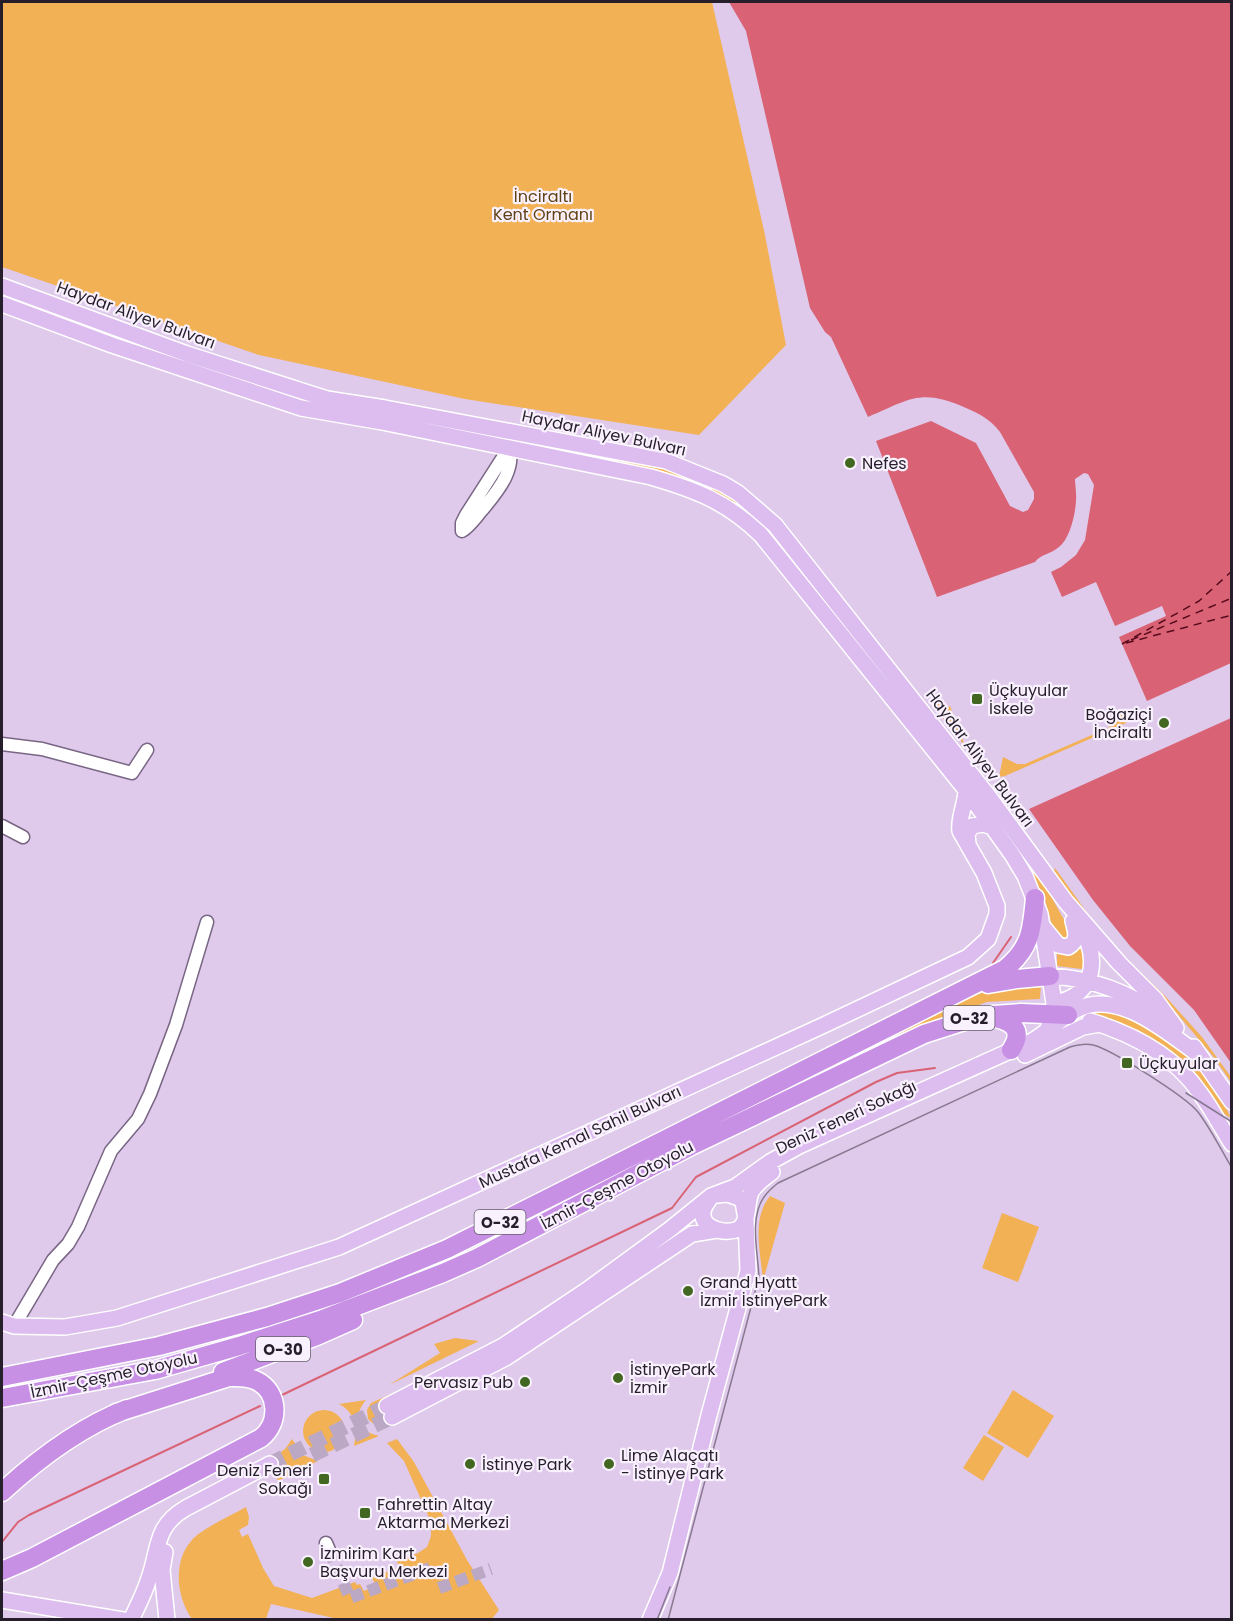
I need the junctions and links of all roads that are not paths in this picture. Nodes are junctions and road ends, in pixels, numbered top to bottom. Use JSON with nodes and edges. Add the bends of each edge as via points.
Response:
{"nodes":[{"id":1,"x":2,"y":286,"type":"edge"},
{"id":2,"x":46,"y":302,"type":"junction"},
{"id":3,"x":2,"y":304,"type":"edge"},
{"id":4,"x":40,"y":317,"type":"junction"},
{"id":5,"x":383,"y":415,"type":"junction"},
{"id":6,"x":492,"y":428,"type":"junction"},
{"id":7,"x":509,"y":448,"type":"junction"},
{"id":8,"x":604,"y":450,"type":"junction"},
{"id":9,"x":2,"y":744,"type":"edge"},
{"id":10,"x":147,"y":750,"type":"dead end"},
{"id":11,"x":966,"y":790,"type":"junction"},
{"id":12,"x":2,"y":826,"type":"edge"},
{"id":13,"x":993,"y":827,"type":"junction"},
{"id":14,"x":23,"y":837,"type":"dead end"},
{"id":15,"x":968,"y":844,"type":"junction"},
{"id":16,"x":1035,"y":898,"type":"junction"},
{"id":17,"x":1066,"y":902,"type":"junction"},
{"id":18,"x":207,"y":922,"type":"dead end"},
{"id":19,"x":1044,"y":928,"type":"junction"},
{"id":20,"x":1050,"y":976,"type":"junction"},
{"id":21,"x":1088,"y":982,"type":"junction"},
{"id":22,"x":969,"y":988,"type":"junction"},
{"id":23,"x":1056,"y":1015,"type":"junction"},
{"id":24,"x":980,"y":1016,"type":"junction"},
{"id":25,"x":1100,"y":1024,"type":"junction"},
{"id":26,"x":1176,"y":1028,"type":"junction"},
{"id":27,"x":1015,"y":1054,"type":"junction"},
{"id":28,"x":1199,"y":1055,"type":"junction"},
{"id":29,"x":1232,"y":1102,"type":"edge"},
{"id":30,"x":1232,"y":1144,"type":"edge"},
{"id":31,"x":711,"y":1196,"type":"junction"},
{"id":32,"x":746,"y":1220,"type":"junction"},
{"id":33,"x":717,"y":1230,"type":"junction"},
{"id":34,"x":443,"y":1273,"type":"junction"},
{"id":35,"x":8,"y":1324,"type":"edge"},
{"id":36,"x":2,"y":1377,"type":"edge"},
{"id":37,"x":2,"y":1398,"type":"edge"},
{"id":38,"x":116,"y":1413,"type":"junction"},
{"id":39,"x":272,"y":1468,"type":"tunnel mouth"},
{"id":40,"x":2,"y":1492,"type":"edge"},
{"id":41,"x":161,"y":1547,"type":"junction"},
{"id":42,"x":2,"y":1571,"type":"edge"},
{"id":43,"x":149,"y":1579,"type":"junction"},
{"id":44,"x":2,"y":1600,"type":"edge"},
{"id":45,"x":2,"y":1611,"type":"edge"},
{"id":46,"x":88,"y":1614,"type":"junction"},
{"id":47,"x":56,"y":1620,"type":"edge"},
{"id":48,"x":123,"y":1620,"type":"edge"},
{"id":49,"x":131,"y":1620,"type":"edge"},
{"id":50,"x":167,"y":1620,"type":"edge"},
{"id":51,"x":650,"y":1620,"type":"edge"}],
"edges":[{"from":1,"to":2,"type":"main road","name":"Haydar Aliyev Bulvarı"},
{"from":2,"to":4,"type":"main road"},
{"from":2,"to":5,"type":"main road","name":"Haydar Aliyev Bulvarı","via":[[187,354]]},
{"from":3,"to":4,"type":"main road","name":"Haydar Aliyev Bulvarı"},
{"from":4,"to":5,"type":"main road","name":"Haydar Aliyev Bulvarı","via":[[301,408]]},
{"from":5,"to":6,"type":"main road","name":"Haydar Aliyev Bulvarı"},
{"from":5,"to":7,"type":"main road","name":"Haydar Aliyev Bulvarı"},
{"from":6,"to":7,"type":"street"},
{"from":6,"to":8,"type":"main road","name":"Haydar Aliyev Bulvarı"},
{"from":7,"to":7,"type":"street","via":[[466,515],[462,531],[505,480]]},
{"from":7,"to":8,"type":"street","via":[[526,441]]},
{"from":7,"to":11,"type":"main road","name":"Haydar Aliyev Bulvarı","via":[[651,477],[688,488],[729,508],[761,535]]},
{"from":8,"to":17,"type":"main road","name":"Haydar Aliyev Bulvarı","via":[[666,461],[702,474],[738,493],[775,525],[989,797]]},
{"from":9,"to":10,"type":"street","via":[[42,749],[132,773]]},
{"from":11,"to":13,"type":"main road","name":"Haydar Aliyev Bulvarı"},
{"from":11,"to":15,"type":"main road","name":"Mustafa Kemal Sahil Bulvarı","via":[[959,825]]},
{"from":12,"to":14,"type":"street"},
{"from":13,"to":15,"type":"main road","via":[[972,826]]},
{"from":13,"to":16,"type":"main road","name":"Haydar Aliyev Bulvarı"},
{"from":15,"to":35,"type":"main road","name":"Mustafa Kemal Sahil Bulvarı","via":[[997,906],[988,939],[968,957],[339,1247],[117,1318],[65,1327]]},
{"from":16,"to":19,"type":"main road","name":"Haydar Aliyev Bulvarı"},
{"from":16,"to":22,"type":"highway","via":[[1032,928],[1022,953],[1005,969]]},
{"from":17,"to":19,"type":"main road","via":[[1076,933],[1073,944],[1065,948],[1058,945]]},
{"from":17,"to":21,"type":"main road","via":[[1089,943],[1092,956]]},
{"from":17,"to":26,"type":"main road","name":"Haydar Aliyev Bulvarı","via":[[1155,999]]},
{"from":18,"to":35,"type":"street","via":[[176,1025],[138,1119],[111,1151],[68,1244]]},
{"from":19,"to":20,"type":"main road","name":"Haydar Aliyev Bulvarı"},
{"from":20,"to":21,"type":"main road"},
{"from":20,"to":22,"type":"highway"},
{"from":20,"to":23,"type":"main road","name":"Haydar Aliyev Bulvarı"},
{"from":21,"to":23,"type":"main road"},
{"from":21,"to":26,"type":"main road","via":[[1134,998]]},
{"from":22,"to":36,"type":"highway","name":"İzmir-Çeşme Otoyolu","number":"O-32","via":[[447,1249],[340,1293],[159,1346]]},
{"from":23,"to":24,"type":"highway","name":"İzmir-Çeşme Otoyolu","via":[[998,1007]]},
{"from":23,"to":25,"type":"main road"},
{"from":23,"to":27,"type":"main road","via":[[1041,1036]]},
{"from":23,"to":28,"type":"main road","via":[[1087,1006],[1112,1005],[1143,1016]]},
{"from":24,"to":27,"type":"highway","via":[[1002,1019],[1013,1026]]},
{"from":24,"to":34,"type":"highway","name":"İzmir-Çeşme Otoyolu","number":"O-32","via":[[924,1034],[691,1146]]},
{"from":25,"to":27,"type":"main road"},
{"from":25,"to":30,"type":"main road","via":[[1146,1043],[1180,1070],[1199,1091]]},
{"from":26,"to":28,"type":"main road"},
{"from":27,"to":31,"type":"main road","name":"Deniz Feneri Sokağı","via":[[799,1146],[735,1187]]},
{"from":27,"to":32,"type":"main road","name":"Deniz Feneri Sokağı","via":[[774,1170],[751,1192]]},
{"from":28,"to":29,"type":"main road"},
{"from":31,"to":32,"type":"main road","via":[[727,1194],[739,1198],[745,1206]]},
{"from":31,"to":33,"type":"main road","via":[[702,1214],[706,1223]]},
{"from":31,"to":33,"type":"main road","name":"Deniz Feneri Sokağı","via":[[587,1290],[503,1346],[389,1412],[507,1357],[692,1234]]},
{"from":32,"to":33,"type":"main road","via":[[740,1229]]},
{"from":32,"to":51,"type":"main road","via":[[748,1271],[670,1573]]},
{"from":34,"to":37,"type":"highway","name":"İzmir-Çeşme Otoyolu","number":"O-32","via":[[323,1319],[165,1367]]},
{"from":34,"to":38,"type":"highway","number":"O-30","via":[[319,1335]]},
{"from":38,"to":40,"type":"highway","number":"O-30","via":[[65,1442]]},
{"from":38,"to":42,"type":"highway","via":[[243,1376],[267,1389],[275,1411],[272,1426],[261,1437]]},
{"from":39,"to":41,"type":"main road","via":[[186,1515]]},
{"from":41,"to":43,"type":"main road"},
{"from":41,"to":50,"type":"main road"},
{"from":43,"to":46,"type":"main road","via":[[128,1606],[113,1613]]},
{"from":43,"to":49,"type":"main road"},
{"from":44,"to":46,"type":"main road"},
{"from":45,"to":47,"type":"main road"},
{"from":46,"to":48,"type":"main road"}]}
